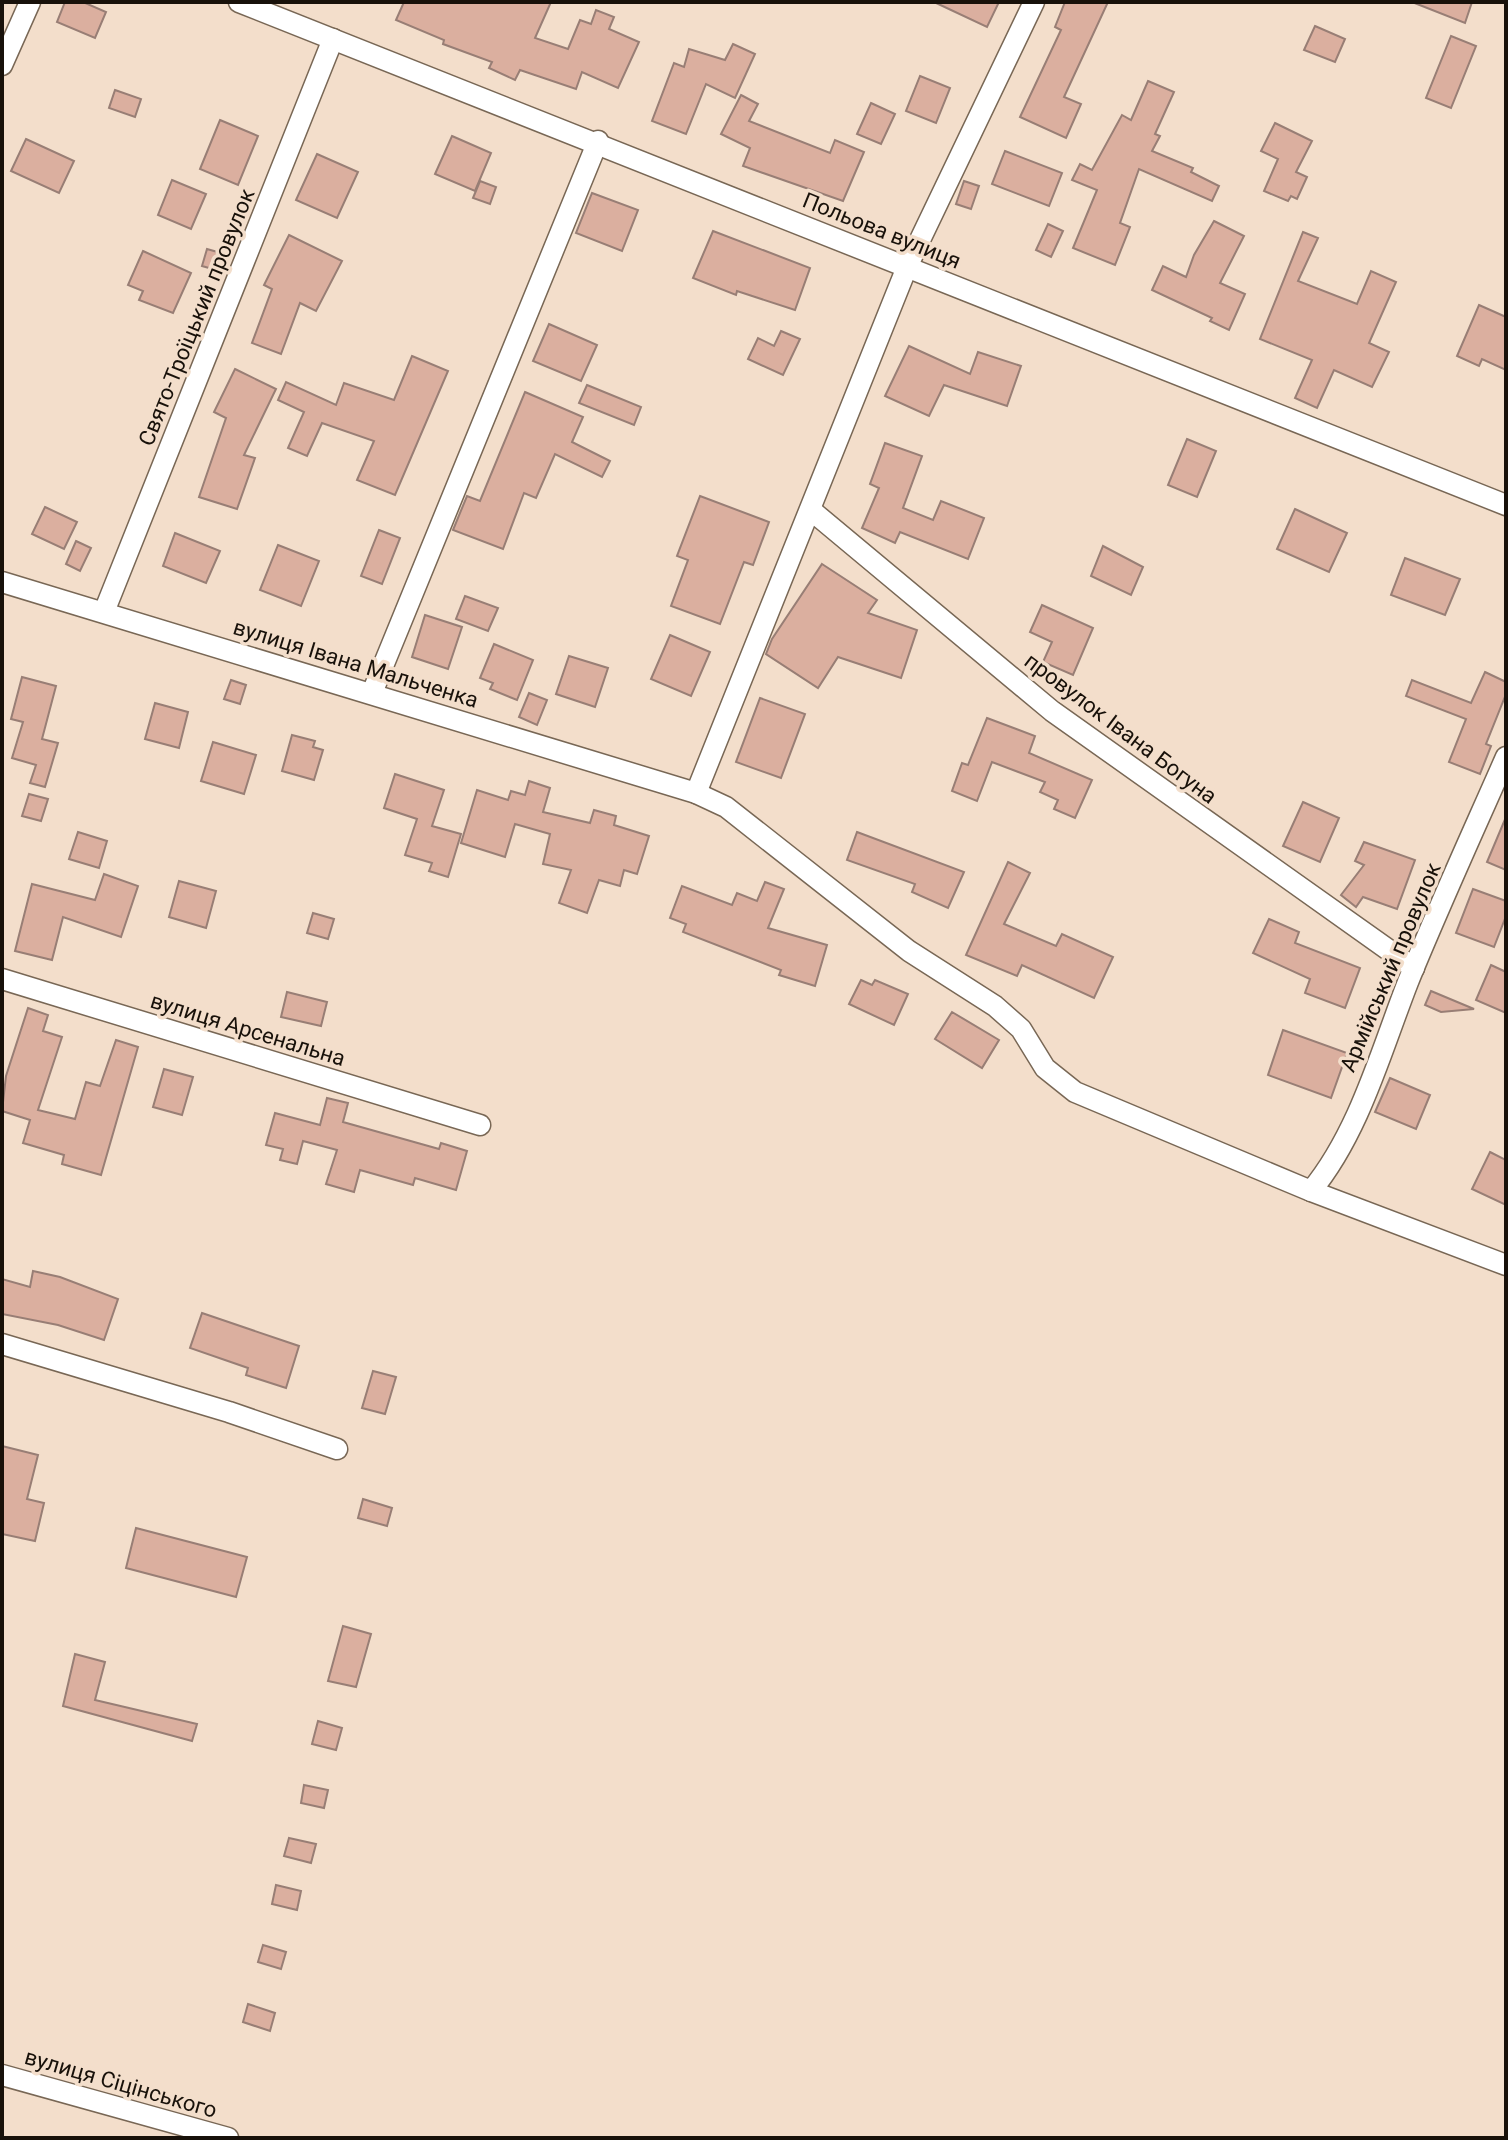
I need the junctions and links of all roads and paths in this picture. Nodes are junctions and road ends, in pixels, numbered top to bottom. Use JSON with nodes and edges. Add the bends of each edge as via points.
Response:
{"nodes":[{"id":1,"x":239,"y":2,"type":"edge"},
{"id":2,"x":1034,"y":2,"type":"edge"},
{"id":3,"x":26,"y":3,"type":"edge"},
{"id":4,"x":333,"y":39,"type":"junction"},
{"id":5,"x":2,"y":65,"type":"edge"},
{"id":6,"x":598,"y":141,"type":"junction"},
{"id":7,"x":907,"y":267,"type":"junction"},
{"id":8,"x":1506,"y":504,"type":"edge"},
{"id":9,"x":812,"y":511,"type":"junction"},
{"id":10,"x":2,"y":582,"type":"edge"},
{"id":11,"x":104,"y":612,"type":"junction"},
{"id":12,"x":372,"y":693,"type":"junction"},
{"id":13,"x":1506,"y":757,"type":"edge"},
{"id":14,"x":696,"y":793,"type":"junction"},
{"id":15,"x":1414,"y":968,"type":"junction"},
{"id":16,"x":2,"y":979,"type":"edge"},
{"id":17,"x":480,"y":1125,"type":"dead end"},
{"id":18,"x":1311,"y":1191,"type":"junction"},
{"id":19,"x":1506,"y":1265,"type":"edge"},
{"id":20,"x":2,"y":1344,"type":"edge"},
{"id":21,"x":337,"y":1449,"type":"dead end"},
{"id":22,"x":2,"y":2075,"type":"edge"},
{"id":23,"x":228,"y":2138,"type":"edge"}],
"edges":[{"from":1,"to":4,"type":"street","name":"Польова вулиця"},
{"from":2,"to":7,"type":"street"},
{"from":3,"to":5,"type":"street"},
{"from":4,"to":6,"type":"street","name":"Польова вулиця"},
{"from":4,"to":11,"type":"street","name":"Свято-Троїцький провулок"},
{"from":6,"to":7,"type":"street","name":"Польова вулиця"},
{"from":6,"to":12,"type":"street"},
{"from":7,"to":8,"type":"street","name":"Польова вулиця"},
{"from":7,"to":9,"type":"street"},
{"from":9,"to":14,"type":"street"},
{"from":9,"to":15,"type":"street","name":"провулок Івана Богуна","via":[[1052,711]]},
{"from":10,"to":11,"type":"street","name":"вулиця Івана Мальченка"},
{"from":11,"to":12,"type":"street","name":"вулиця Івана Мальченка"},
{"from":12,"to":14,"type":"street","name":"вулиця Івана Мальченка"},
{"from":13,"to":15,"type":"street","name":"Армійський провулок"},
{"from":14,"to":18,"type":"street","name":"вулиця Івана Мальченка","via":[[726,807],[909,951],[995,1006],[1021,1029],[1045,1068],[1075,1092]]},
{"from":15,"to":18,"type":"street","name":"Армійський провулок","via":[[1339,1150]]},
{"from":16,"to":17,"type":"street","name":"вулиця Арсенальна"},
{"from":18,"to":19,"type":"street","name":"вулиця Івана Мальченка"},
{"from":20,"to":21,"type":"street"},
{"from":22,"to":23,"type":"street","name":"вулиця Сіцінського"}]}
